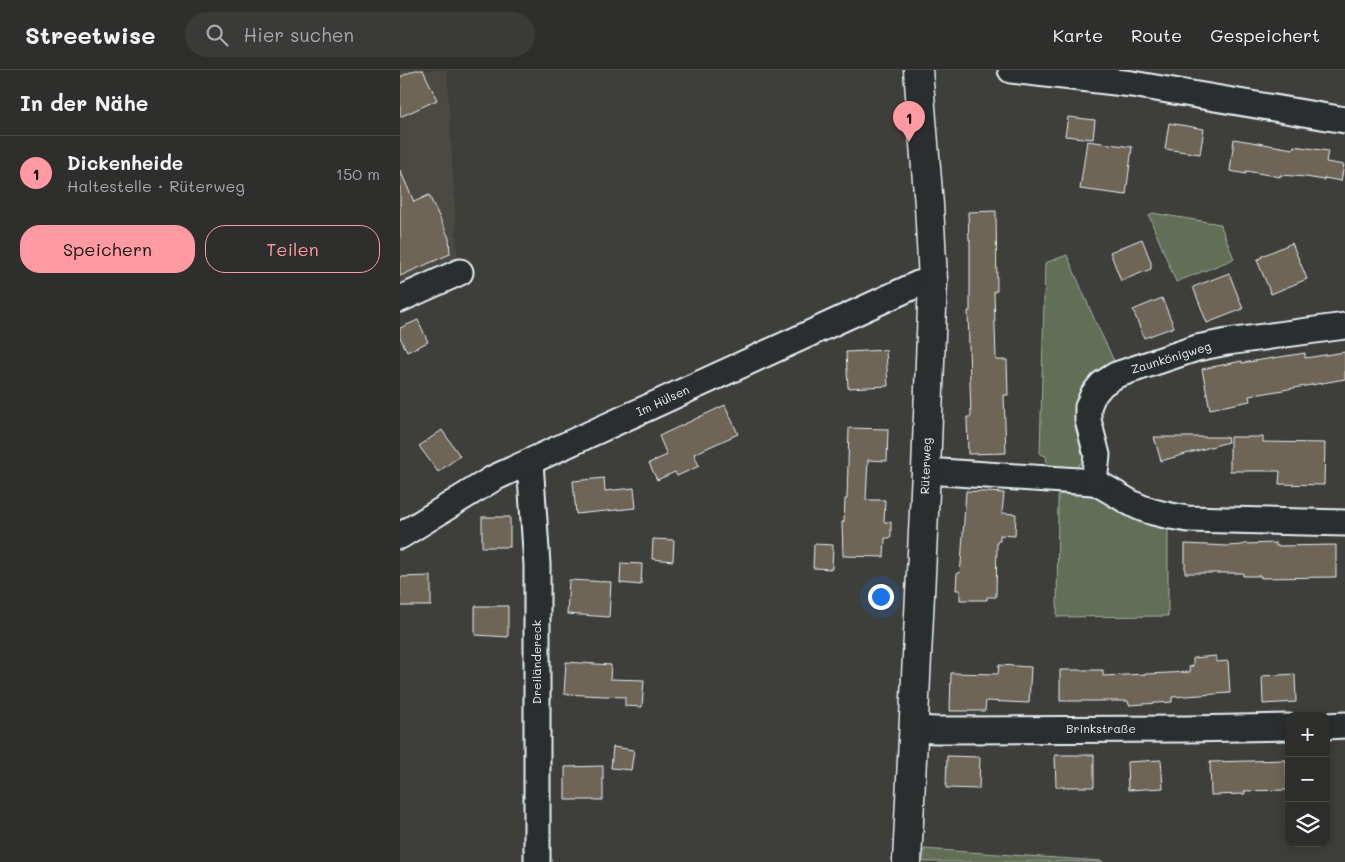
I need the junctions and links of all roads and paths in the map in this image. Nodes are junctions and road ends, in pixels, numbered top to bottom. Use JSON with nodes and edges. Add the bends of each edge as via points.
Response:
{"nodes":[{"id":1,"x":918,"y":70,"type":"edge"},
{"id":2,"x":1011,"y":70,"type":"edge"},
{"id":3,"x":1134,"y":77,"type":"edge"},
{"id":4,"x":1345,"y":120,"type":"edge"},
{"id":5,"x":460,"y":272,"type":"dead end"},
{"id":6,"x":933,"y":280,"type":"junction"},
{"id":7,"x":400,"y":299,"type":"edge"},
{"id":8,"x":1345,"y":326,"type":"edge"},
{"id":9,"x":530,"y":462,"type":"junction"},
{"id":10,"x":926,"y":471,"type":"junction"},
{"id":11,"x":1094,"y":482,"type":"junction"},
{"id":12,"x":1345,"y":522,"type":"edge"},
{"id":13,"x":400,"y":536,"type":"edge"},
{"id":14,"x":1330,"y":726,"type":"edge"},
{"id":15,"x":1345,"y":726,"type":"edge"},
{"id":16,"x":1285,"y":727,"type":"edge"},
{"id":17,"x":913,"y":728,"type":"junction"},
{"id":18,"x":537,"y":862,"type":"edge"},
{"id":19,"x":907,"y":862,"type":"edge"}],
"edges":[{"from":1,"to":6,"type":"street","name":"Rüterweg"},
{"from":2,"to":3,"type":"street"},
{"from":3,"to":4,"type":"street"},
{"from":5,"to":7,"type":"street"},
{"from":6,"to":9,"type":"street","name":"Im Hülsen","via":[[918,284]]},
{"from":6,"to":10,"type":"street","name":"Rüterweg"},
{"from":8,"to":11,"type":"street","name":"Zaunkönigweg","via":[[1197,348],[1116,375],[1093,394],[1088,407],[1097,455]]},
{"from":9,"to":13,"type":"street","name":"Im Hülsen","via":[[475,488]]},
{"from":9,"to":18,"type":"street","name":"Dreiländereck","via":[[537,566]]},
{"from":10,"to":11,"type":"street"},
{"from":10,"to":17,"type":"street","name":"Rüterweg"},
{"from":11,"to":12,"type":"street","via":[[1135,505],[1162,515],[1188,519]]},
{"from":14,"to":15,"type":"street"},
{"from":16,"to":17,"type":"street","name":"Brinkstraße"},
{"from":17,"to":19,"type":"street","name":"Rüterweg"}]}
